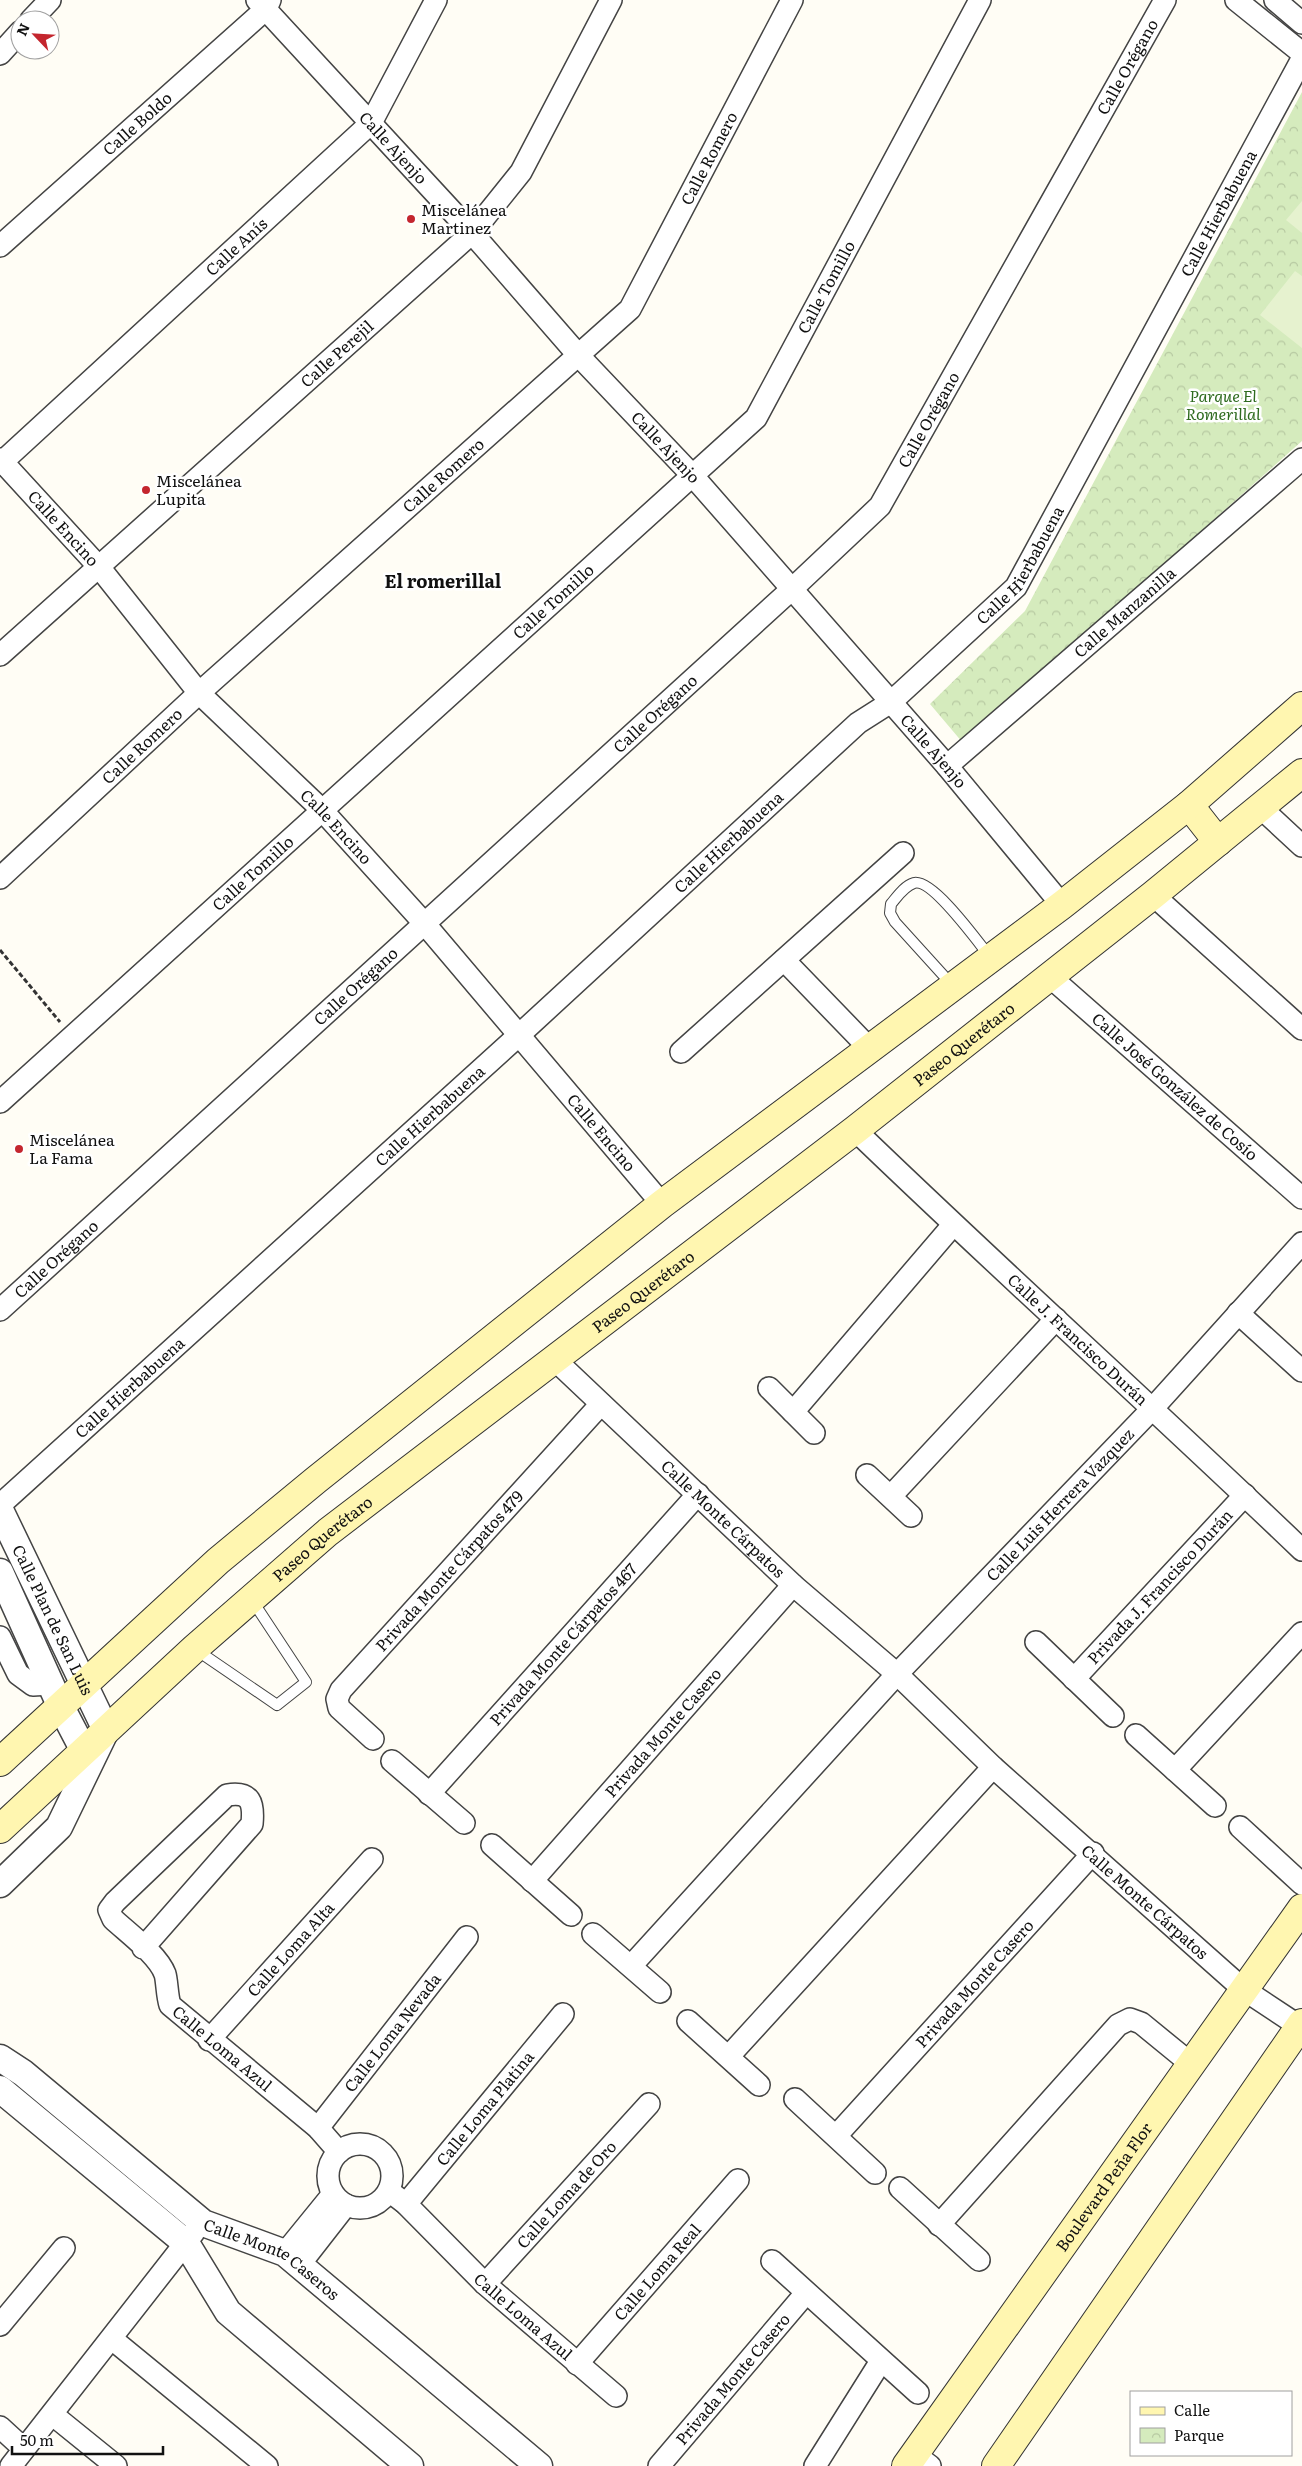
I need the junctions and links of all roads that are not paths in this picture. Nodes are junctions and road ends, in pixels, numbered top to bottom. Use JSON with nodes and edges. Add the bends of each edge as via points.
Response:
{"nodes":[{"id":1,"x":50,"y":0,"type":"edge"},
{"id":2,"x":436,"y":0,"type":"edge"},
{"id":3,"x":611,"y":0,"type":"edge"},
{"id":4,"x":792,"y":0,"type":"edge"},
{"id":5,"x":980,"y":0,"type":"edge"},
{"id":6,"x":1165,"y":0,"type":"edge"},
{"id":7,"x":1236,"y":0,"type":"edge"},
{"id":8,"x":1275,"y":0,"type":"edge"},
{"id":9,"x":264,"y":3,"type":"edge"},
{"id":10,"x":41,"y":10,"type":"edge"},
{"id":11,"x":1302,"y":23,"type":"edge"},
{"id":12,"x":10,"y":43,"type":"edge"},
{"id":13,"x":1302,"y":53,"type":"edge"},
{"id":14,"x":0,"y":54,"type":"edge"},
{"id":15,"x":1302,"y":59,"type":"edge"},
{"id":16,"x":370,"y":123,"type":"junction"},
{"id":17,"x":472,"y":233,"type":"junction"},
{"id":18,"x":0,"y":246,"type":"edge"},
{"id":19,"x":579,"y":356,"type":"junction"},
{"id":20,"x":1302,"y":459,"type":"edge"},
{"id":21,"x":1,"y":462,"type":"edge"},
{"id":22,"x":692,"y":475,"type":"junction"},
{"id":23,"x":99,"y":567,"type":"junction"},
{"id":24,"x":792,"y":589,"type":"junction"},
{"id":25,"x":0,"y":655,"type":"edge"},
{"id":26,"x":199,"y":693,"type":"junction"},
{"id":27,"x":890,"y":702,"type":"junction"},
{"id":28,"x":1302,"y":706,"type":"edge"},
{"id":29,"x":947,"y":766,"type":"junction"},
{"id":30,"x":1302,"y":773,"type":"edge"},
{"id":31,"x":1189,"y":805,"type":"junction"},
{"id":32,"x":1261,"y":808,"type":"junction"},
{"id":33,"x":321,"y":809,"type":"junction"},
{"id":34,"x":1218,"y":842,"type":"junction"},
{"id":35,"x":1302,"y":846,"type":"edge"},
{"id":36,"x":903,"y":853,"type":"dead end"},
{"id":37,"x":0,"y":878,"type":"edge"},
{"id":38,"x":1153,"y":895,"type":"junction"},
{"id":39,"x":1062,"y":905,"type":"junction"},
{"id":40,"x":424,"y":923,"type":"junction"},
{"id":41,"x":992,"y":958,"type":"junction"},
{"id":42,"x":784,"y":960,"type":"junction"},
{"id":43,"x":1048,"y":975,"type":"junction"},
{"id":44,"x":953,"y":986,"type":"junction"},
{"id":45,"x":1302,"y":1029,"type":"edge"},
{"id":46,"x":518,"y":1036,"type":"junction"},
{"id":47,"x":870,"y":1049,"type":"junction"},
{"id":48,"x":681,"y":1052,"type":"dead end"},
{"id":49,"x":0,"y":1102,"type":"edge"},
{"id":50,"x":855,"y":1130,"type":"junction"},
{"id":51,"x":1302,"y":1198,"type":"edge"},
{"id":52,"x":662,"y":1204,"type":"junction"},
{"id":53,"x":954,"y":1225,"type":"junction"},
{"id":54,"x":1302,"y":1243,"type":"edge"},
{"id":55,"x":0,"y":1310,"type":"edge"},
{"id":56,"x":1238,"y":1313,"type":"junction"},
{"id":57,"x":1056,"y":1319,"type":"junction"},
{"id":58,"x":553,"y":1358,"type":"junction"},
{"id":59,"x":1302,"y":1371,"type":"edge"},
{"id":60,"x":769,"y":1388,"type":"dead end"},
{"id":61,"x":601,"y":1404,"type":"junction"},
{"id":62,"x":1153,"y":1408,"type":"junction"},
{"id":63,"x":794,"y":1412,"type":"junction"},
{"id":64,"x":814,"y":1433,"type":"dead end"},
{"id":65,"x":867,"y":1475,"type":"dead end"},
{"id":66,"x":698,"y":1494,"type":"junction"},
{"id":67,"x":1245,"y":1495,"type":"junction"},
{"id":68,"x":892,"y":1496,"type":"junction"},
{"id":69,"x":0,"y":1505,"type":"edge"},
{"id":70,"x":0,"y":1510,"type":"edge"},
{"id":71,"x":911,"y":1516,"type":"dead end"},
{"id":72,"x":1302,"y":1550,"type":"edge"},
{"id":73,"x":0,"y":1572,"type":"edge"},
{"id":74,"x":793,"y":1585,"type":"junction"},
{"id":75,"x":251,"y":1598,"type":"junction"},
{"id":76,"x":1302,"y":1633,"type":"edge"},
{"id":77,"x":0,"y":1637,"type":"edge"},
{"id":78,"x":1036,"y":1642,"type":"dead end"},
{"id":79,"x":195,"y":1648,"type":"junction"},
{"id":80,"x":897,"y":1674,"type":"junction"},
{"id":81,"x":1074,"y":1679,"type":"junction"},
{"id":82,"x":83,"y":1683,"type":"junction"},
{"id":83,"x":55,"y":1695,"type":"junction"},
{"id":84,"x":1113,"y":1716,"type":"dead end"},
{"id":85,"x":106,"y":1730,"type":"junction"},
{"id":86,"x":1136,"y":1735,"type":"dead end"},
{"id":87,"x":373,"y":1739,"type":"dead end"},
{"id":88,"x":84,"y":1751,"type":"junction"},
{"id":89,"x":392,"y":1761,"type":"dead end"},
{"id":90,"x":0,"y":1762,"type":"edge"},
{"id":91,"x":993,"y":1767,"type":"junction"},
{"id":92,"x":1174,"y":1770,"type":"junction"},
{"id":93,"x":429,"y":1794,"type":"junction"},
{"id":94,"x":1215,"y":1806,"type":"dead end"},
{"id":95,"x":464,"y":1823,"type":"dead end"},
{"id":96,"x":1240,"y":1827,"type":"dead end"},
{"id":97,"x":0,"y":1829,"type":"edge"},
{"id":98,"x":492,"y":1845,"type":"dead end"},
{"id":99,"x":1093,"y":1853,"type":"junction"},
{"id":100,"x":372,"y":1859,"type":"dead end"},
{"id":101,"x":532,"y":1881,"type":"junction"},
{"id":102,"x":0,"y":1884,"type":"edge"},
{"id":103,"x":1302,"y":1884,"type":"edge"},
{"id":104,"x":1302,"y":1908,"type":"edge"},
{"id":105,"x":571,"y":1915,"type":"dead end"},
{"id":106,"x":593,"y":1934,"type":"dead end"},
{"id":107,"x":467,"y":1938,"type":"dead end"},
{"id":108,"x":143,"y":1948,"type":"junction"},
{"id":109,"x":631,"y":1966,"type":"junction"},
{"id":110,"x":1243,"y":1989,"type":"junction"},
{"id":111,"x":660,"y":1992,"type":"dead end"},
{"id":112,"x":563,"y":2014,"type":"dead end"},
{"id":113,"x":688,"y":2021,"type":"dead end"},
{"id":114,"x":1301,"y":2026,"type":"edge"},
{"id":115,"x":209,"y":2040,"type":"junction"},
{"id":116,"x":729,"y":2056,"type":"junction"},
{"id":117,"x":0,"y":2058,"type":"edge"},
{"id":118,"x":1190,"y":2063,"type":"junction"},
{"id":119,"x":759,"y":2085,"type":"dead end"},
{"id":120,"x":0,"y":2089,"type":"edge"},
{"id":121,"x":795,"y":2099,"type":"dead end"},
{"id":122,"x":649,"y":2104,"type":"dead end"},
{"id":123,"x":318,"y":2128,"type":"junction"},
{"id":124,"x":836,"y":2136,"type":"junction"},
{"id":125,"x":339,"y":2152,"type":"junction"},
{"id":126,"x":875,"y":2173,"type":"dead end"},
{"id":127,"x":738,"y":2180,"type":"dead end"},
{"id":128,"x":900,"y":2188,"type":"dead end"},
{"id":129,"x":389,"y":2191,"type":"junction"},
{"id":130,"x":340,"y":2199,"type":"junction"},
{"id":131,"x":406,"y":2204,"type":"junction"},
{"id":132,"x":203,"y":2223,"type":"junction"},
{"id":133,"x":940,"y":2225,"type":"junction"},
{"id":134,"x":186,"y":2243,"type":"junction"},
{"id":135,"x":64,"y":2248,"type":"dead end"},
{"id":136,"x":292,"y":2258,"type":"junction"},
{"id":137,"x":772,"y":2260,"type":"dead end"},
{"id":138,"x":979,"y":2260,"type":"dead end"},
{"id":139,"x":485,"y":2284,"type":"junction"},
{"id":140,"x":806,"y":2293,"type":"junction"},
{"id":141,"x":0,"y":2325,"type":"edge"},
{"id":142,"x":112,"y":2339,"type":"junction"},
{"id":143,"x":881,"y":2361,"type":"junction"},
{"id":144,"x":577,"y":2364,"type":"junction"},
{"id":145,"x":918,"y":2392,"type":"dead end"},
{"id":146,"x":616,"y":2396,"type":"dead end"},
{"id":147,"x":53,"y":2415,"type":"junction"},
{"id":148,"x":0,"y":2427,"type":"edge"},
{"id":149,"x":24,"y":2449,"type":"junction"},
{"id":150,"x":917,"y":2462,"type":"edge"},
{"id":151,"x":12,"y":2466,"type":"edge"},
{"id":152,"x":116,"y":2466,"type":"edge"},
{"id":153,"x":267,"y":2466,"type":"edge"},
{"id":154,"x":410,"y":2466,"type":"edge"},
{"id":155,"x":539,"y":2466,"type":"edge"},
{"id":156,"x":659,"y":2466,"type":"edge"},
{"id":157,"x":815,"y":2466,"type":"edge"},
{"id":158,"x":996,"y":2466,"type":"edge"}],
"edges":[{"from":1,"to":10,"type":"street"},
{"from":2,"to":16,"type":"street","name":"Calle Anís"},
{"from":3,"to":17,"type":"street","name":"Calle Perejil","via":[[521,172]]},
{"from":4,"to":19,"type":"street","name":"Calle Romero","via":[[630,309]]},
{"from":5,"to":22,"type":"street","name":"Calle Tomillo","via":[[756,418]]},
{"from":6,"to":24,"type":"street","name":"Calle Orégano","via":[[880,506]]},
{"from":7,"to":13,"type":"street"},
{"from":8,"to":11,"type":"street"},
{"from":9,"to":16,"type":"street","name":"Calle Ajenjo"},
{"from":9,"to":18,"type":"street","name":"Calle Boldo"},
{"from":12,"to":14,"type":"street"},
{"from":15,"to":27,"type":"street","name":"Calle Hierbabuena","via":[[1016,587]]},
{"from":16,"to":17,"type":"street","name":"Calle Ajenjo"},
{"from":16,"to":21,"type":"street","name":"Calle Anís"},
{"from":17,"to":19,"type":"street","name":"Calle Ajenjo"},
{"from":17,"to":23,"type":"street","name":"Calle Perejil"},
{"from":19,"to":22,"type":"street","name":"Calle Ajenjo"},
{"from":19,"to":26,"type":"street","name":"Calle Romero"},
{"from":20,"to":29,"type":"street","name":"Calle Manzanilla"},
{"from":21,"to":23,"type":"street","name":"Calle Encino"},
{"from":22,"to":24,"type":"street","name":"Calle Ajenjo"},
{"from":22,"to":33,"type":"street","name":"Calle Tomillo"},
{"from":23,"to":25,"type":"street","name":"Calle Perejil"},
{"from":23,"to":26,"type":"street","name":"Calle Encino"},
{"from":24,"to":27,"type":"street","name":"Calle Ajenjo"},
{"from":24,"to":40,"type":"street","name":"Calle Orégano"},
{"from":26,"to":33,"type":"street","name":"Calle Encino"},
{"from":26,"to":37,"type":"street","name":"Calle Romero"},
{"from":27,"to":29,"type":"street","name":"Calle Ajenjo"},
{"from":27,"to":46,"type":"street","name":"Calle Hierbabuena","via":[[858,723]]},
{"from":28,"to":31,"type":"main road"},
{"from":29,"to":39,"type":"street","name":"Calle Ajenjo"},
{"from":30,"to":32,"type":"main road","name":"Paseo Querétaro"},
{"from":31,"to":34,"type":"main road"},
{"from":31,"to":39,"type":"main road"},
{"from":32,"to":34,"type":"main road","name":"Paseo Querétaro"},
{"from":32,"to":35,"type":"street"},
{"from":33,"to":40,"type":"street","name":"Calle Encino"},
{"from":33,"to":49,"type":"street","name":"Calle Tomillo"},
{"from":34,"to":38,"type":"main road","name":"Paseo Querétaro"},
{"from":36,"to":42,"type":"street"},
{"from":38,"to":43,"type":"main road","name":"Paseo Querétaro"},
{"from":38,"to":45,"type":"street"},
{"from":39,"to":41,"type":"main road"},
{"from":40,"to":46,"type":"street","name":"Calle Encino"},
{"from":40,"to":55,"type":"street","name":"Calle Orégano"},
{"from":41,"to":44,"type":"main road"},
{"from":41,"to":44,"type":"lane","via":[[927,885],[910,885],[891,904],[890,913]]},
{"from":42,"to":47,"type":"street"},
{"from":42,"to":48,"type":"street"},
{"from":43,"to":50,"type":"main road","name":"Paseo Querétaro"},
{"from":43,"to":51,"type":"street","name":"Calle José González de Cosío"},
{"from":44,"to":47,"type":"main road"},
{"from":46,"to":52,"type":"street","name":"Calle Encino"},
{"from":46,"to":69,"type":"street","name":"Calle Hierbabuena"},
{"from":47,"to":52,"type":"main road"},
{"from":50,"to":53,"type":"street","name":"Calle J. Francisco Durán"},
{"from":50,"to":58,"type":"main road","name":"Paseo Querétaro"},
{"from":52,"to":82,"type":"main road","via":[[308,1486]]},
{"from":53,"to":57,"type":"street","name":"Calle J. Francisco Durán"},
{"from":53,"to":63,"type":"street"},
{"from":54,"to":56,"type":"street","name":"Calle Luis Herrera Vazquez"},
{"from":56,"to":59,"type":"street"},
{"from":56,"to":62,"type":"street","name":"Calle Luis Herrera Vazquez"},
{"from":57,"to":62,"type":"street","name":"Calle J. Francisco Durán"},
{"from":57,"to":68,"type":"street"},
{"from":58,"to":61,"type":"street","name":"Calle Monte Cárpatos"},
{"from":58,"to":75,"type":"main road","name":"Paseo Querétaro","via":[[328,1532]]},
{"from":60,"to":63,"type":"street"},
{"from":61,"to":66,"type":"street","name":"Calle Monte Cárpatos"},
{"from":61,"to":87,"type":"street","name":"Privada Monte Cárpatos 479","via":[[341,1690],[337,1700],[339,1708]]},
{"from":62,"to":67,"type":"street","name":"Calle J. Francisco Durán"},
{"from":62,"to":80,"type":"street","name":"Calle Luis Herrera Vazquez"},
{"from":63,"to":64,"type":"street"},
{"from":65,"to":68,"type":"street"},
{"from":66,"to":74,"type":"street","name":"Calle Monte Cárpatos"},
{"from":66,"to":93,"type":"street","name":"Privada Monte Cárpatos 467"},
{"from":67,"to":72,"type":"street","name":"Calle J. Francisco Durán"},
{"from":67,"to":81,"type":"street","name":"Privada J. Francisco Durán"},
{"from":68,"to":71,"type":"street"},
{"from":70,"to":82,"type":"street","name":"Calle Plan de San Luis"},
{"from":73,"to":83,"type":"street","name":"Calle Plan de San Luis"},
{"from":74,"to":80,"type":"street","name":"Calle Monte Cárpatos"},
{"from":74,"to":101,"type":"street","name":"Privada Monte Casero"},
{"from":75,"to":79,"type":"main road","name":"Paseo Querétaro"},
{"from":75,"to":79,"type":"lane","via":[[306,1682],[277,1705]]},
{"from":76,"to":92,"type":"street"},
{"from":77,"to":83,"type":"street","via":[[18,1674]]},
{"from":78,"to":81,"type":"street","name":"Privada J. Francisco Durán"},
{"from":79,"to":85,"type":"main road","name":"Paseo Querétaro"},
{"from":80,"to":91,"type":"street","name":"Calle Monte Cárpatos"},
{"from":80,"to":109,"type":"street"},
{"from":81,"to":84,"type":"street","name":"Privada J. Francisco Durán"},
{"from":82,"to":83,"type":"main road"},
{"from":82,"to":85,"type":"street","name":"Calle Plan de San Luis"},
{"from":83,"to":88,"type":"street","name":"Calle Plan de San Luis"},
{"from":83,"to":90,"type":"main road"},
{"from":85,"to":88,"type":"main road","name":"Paseo Querétaro"},
{"from":85,"to":102,"type":"street","via":[[59,1827]]},
{"from":86,"to":92,"type":"street"},
{"from":88,"to":97,"type":"main road","name":"Paseo Querétaro"},
{"from":89,"to":93,"type":"street"},
{"from":91,"to":99,"type":"street","name":"Calle Monte Cárpatos"},
{"from":91,"to":116,"type":"street"},
{"from":92,"to":94,"type":"street"},
{"from":93,"to":95,"type":"street"},
{"from":96,"to":103,"type":"street"},
{"from":98,"to":101,"type":"street"},
{"from":99,"to":110,"type":"street","name":"Calle Monte Cárpatos"},
{"from":99,"to":124,"type":"street","name":"Privada Monte Casero"},
{"from":100,"to":115,"type":"street","name":"Calle Loma Alta"},
{"from":101,"to":105,"type":"street"},
{"from":104,"to":110,"type":"main road","name":"Boulevard Peña Flor"},
{"from":106,"to":109,"type":"street"},
{"from":107,"to":123,"type":"street","name":"Calle Loma Nevada"},
{"from":108,"to":108,"type":"street","name":"Calle Loma Azul","via":[[113,1919],[109,1910],[227,1795],[239,1793],[249,1799],[253,1809],[252,1824]]},
{"from":108,"to":115,"type":"street","name":"Calle Loma Azul","via":[[160,1964],[166,1975],[170,2005]]},
{"from":109,"to":111,"type":"street"},
{"from":110,"to":114,"type":"street","name":"Calle Monte Cárpatos"},
{"from":110,"to":118,"type":"main road","name":"Boulevard Peña Flor"},
{"from":112,"to":131,"type":"street","name":"Calle Loma Platina"},
{"from":113,"to":116,"type":"street"},
{"from":114,"to":158,"type":"main road"},
{"from":115,"to":123,"type":"street","name":"Calle Loma Azul"},
{"from":116,"to":119,"type":"street"},
{"from":117,"to":132,"type":"street","name":"Calle Monte Caseros","via":[[23,2073]]},
{"from":118,"to":133,"type":"street","via":[[1141,2023],[1130,2019],[1118,2025]]},
{"from":118,"to":150,"type":"main road","name":"Boulevard Peña Flor"},
{"from":120,"to":134,"type":"street","name":"Calle Monte Caseros"},
{"from":121,"to":124,"type":"street"},
{"from":122,"to":139,"type":"street","name":"Calle Loma de Oro"},
{"from":123,"to":125,"type":"street","name":"Calle Loma Azul"},
{"from":124,"to":126,"type":"street"},
{"from":125,"to":129,"type":"street","via":[[355,2144],[373,2146],[387,2157],[393,2174]]},
{"from":125,"to":130,"type":"street","via":[[330,2164],[328,2179]]},
{"from":127,"to":144,"type":"street","name":"Calle Loma Real"},
{"from":128,"to":133,"type":"street"},
{"from":129,"to":130,"type":"street","via":[[378,2204],[362,2209]]},
{"from":129,"to":131,"type":"street","name":"Calle Loma Azul"},
{"from":130,"to":136,"type":"street"},
{"from":131,"to":139,"type":"street","name":"Calle Loma Azul"},
{"from":132,"to":134,"type":"street"},
{"from":132,"to":136,"type":"street","name":"Calle Monte Caseros"},
{"from":133,"to":138,"type":"street"},
{"from":134,"to":142,"type":"street"},
{"from":134,"to":154,"type":"street","name":"Calle Monte Caseros","via":[[228,2312]]},
{"from":135,"to":141,"type":"street"},
{"from":136,"to":155,"type":"street","name":"Calle Monte Caseros"},
{"from":137,"to":140,"type":"street"},
{"from":139,"to":144,"type":"street","name":"Calle Loma Azul"},
{"from":140,"to":143,"type":"street"},
{"from":140,"to":156,"type":"street","name":"Privada Monte Casero"},
{"from":142,"to":147,"type":"street"},
{"from":142,"to":153,"type":"street"},
{"from":143,"to":145,"type":"street"},
{"from":143,"to":157,"type":"street"},
{"from":144,"to":146,"type":"street","name":"Calle Loma Azul"},
{"from":147,"to":149,"type":"street"},
{"from":147,"to":152,"type":"street"},
{"from":148,"to":149,"type":"street"},
{"from":149,"to":151,"type":"street"}]}
